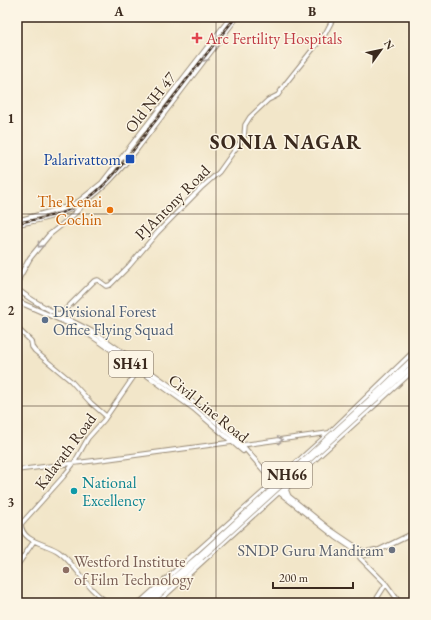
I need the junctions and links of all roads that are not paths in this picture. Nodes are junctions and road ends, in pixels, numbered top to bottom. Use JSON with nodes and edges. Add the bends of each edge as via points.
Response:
{"nodes":[{"id":1,"x":231,"y":17,"type":"edge"},
{"id":2,"x":237,"y":17,"type":"edge"},
{"id":3,"x":334,"y":17,"type":"edge"},
{"id":4,"x":73,"y":209,"type":"junction"},
{"id":5,"x":17,"y":221,"type":"edge"},
{"id":6,"x":17,"y":224,"type":"edge"},
{"id":7,"x":18,"y":292,"type":"edge"},
{"id":8,"x":24,"y":296,"type":"junction"},
{"id":9,"x":18,"y":301,"type":"edge"},
{"id":10,"x":60,"y":315,"type":"junction"},
{"id":11,"x":17,"y":328,"type":"edge"},
{"id":12,"x":414,"y":351,"type":"edge"},
{"id":13,"x":120,"y":353,"type":"junction"},
{"id":14,"x":414,"y":358,"type":"edge"},
{"id":15,"x":414,"y":365,"type":"edge"},
{"id":16,"x":139,"y":369,"type":"junction"},
{"id":17,"x":414,"y":370,"type":"edge"},
{"id":18,"x":396,"y":378,"type":"junction"},
{"id":19,"x":106,"y":416,"type":"junction"},
{"id":20,"x":329,"y":433,"type":"junction"},
{"id":21,"x":233,"y":442,"type":"junction"},
{"id":22,"x":242,"y":445,"type":"junction"},
{"id":23,"x":307,"y":452,"type":"junction"},
{"id":24,"x":303,"y":456,"type":"junction"},
{"id":25,"x":315,"y":460,"type":"junction"},
{"id":26,"x":74,"y":463,"type":"junction"},
{"id":27,"x":311,"y":464,"type":"junction"},
{"id":28,"x":17,"y":470,"type":"edge"},
{"id":29,"x":266,"y":475,"type":"junction"},
{"id":30,"x":278,"y":478,"type":"junction"},
{"id":31,"x":273,"y":483,"type":"junction"},
{"id":32,"x":289,"y":484,"type":"junction"},
{"id":33,"x":266,"y":489,"type":"junction"},
{"id":34,"x":281,"y":492,"type":"junction"},
{"id":35,"x":289,"y":497,"type":"junction"},
{"id":36,"x":241,"y":512,"type":"junction"},
{"id":37,"x":232,"y":520,"type":"junction"},
{"id":38,"x":249,"y":520,"type":"junction"},
{"id":39,"x":240,"y":529,"type":"junction"},
{"id":40,"x":331,"y":532,"type":"junction"},
{"id":41,"x":414,"y":532,"type":"edge"},
{"id":42,"x":34,"y":541,"type":"junction"},
{"id":43,"x":360,"y":553,"type":"junction"},
{"id":44,"x":17,"y":566,"type":"edge"},
{"id":45,"x":386,"y":584,"type":"junction"},
{"id":46,"x":160,"y":592,"type":"junction"},
{"id":47,"x":108,"y":603,"type":"edge"},
{"id":48,"x":139,"y":603,"type":"edge"},
{"id":49,"x":144,"y":603,"type":"edge"},
{"id":50,"x":150,"y":603,"type":"edge"},
{"id":51,"x":157,"y":603,"type":"edge"},
{"id":52,"x":374,"y":603,"type":"edge"},
{"id":53,"x":400,"y":603,"type":"edge"}],
"edges":[{"from":1,"to":4,"type":"main road","name":"Old NH 47","via":[[102,183]]},
{"from":2,"to":4,"type":"main road","name":"Old NH 47","one_way":true,"via":[[122,167],[98,192]]},
{"from":3,"to":10,"type":"street","name":"PJAntony Road","via":[[325,34],[278,95],[268,100],[250,117],[245,125],[244,137],[219,172],[108,286],[98,280],[94,281]]},
{"from":4,"to":5,"type":"main road","name":"Old NH 47"},
{"from":4,"to":6,"type":"main road","name":"Old NH 47"},
{"from":4,"to":7,"type":"main road","name":"Old NH 47","one_way":true,"via":[[30,258],[19,278]]},
{"from":7,"to":8,"type":"main road","name":"Civil Line Road"},
{"from":8,"to":9,"type":"main road"},
{"from":8,"to":10,"type":"main road","name":"Civil Line Road","number":"SH41"},
{"from":9,"to":13,"type":"main road","name":"Civil Line Road","number":"SH41","via":[[81,329]]},
{"from":10,"to":13,"type":"main road","name":"Civil Line Road","number":"SH41","via":[[84,327]]},
{"from":11,"to":19,"type":"street","via":[[31,341],[35,351]]},
{"from":12,"to":18,"type":"street"},
{"from":13,"to":16,"type":"main road","name":"Civil Line Road","number":"SH41"},
{"from":13,"to":22,"type":"main road","name":"Civil Line Road","number":"SH41","via":[[198,406]]},
{"from":14,"to":18,"type":"highway","number":"NH66"},
{"from":15,"to":18,"type":"highway","number":"NH66"},
{"from":16,"to":19,"type":"street","name":"Kalavath Road"},
{"from":16,"to":21,"type":"main road","name":"Civil Line Road","number":"SH41","via":[[193,408]]},
{"from":17,"to":18,"type":"street"},
{"from":18,"to":20,"type":"street"},
{"from":18,"to":25,"type":"street"},
{"from":18,"to":46,"type":"highway","number":"NH66","bridge":true},
{"from":19,"to":26,"type":"street","name":"Kalavath Road","via":[[88,438]]},
{"from":22,"to":20,"type":"street","one_way":true},
{"from":20,"to":23,"type":"street"},
{"from":21,"to":26,"type":"street"},
{"from":21,"to":29,"type":"main road","name":"Civil Line Road","number":"SH41"},
{"from":22,"to":29,"type":"main road","name":"Civil Line Road","number":"SH41"},
{"from":23,"to":24,"type":"street"},
{"from":23,"to":25,"type":"street","via":[[312,460]]},
{"from":24,"to":27,"type":"street"},
{"from":24,"to":30,"type":"street"},
{"from":25,"to":27,"type":"street"},
{"from":26,"to":28,"type":"street"},
{"from":26,"to":42,"type":"street","name":"Kalavath Road","via":[[22,524],[25,533]]},
{"from":27,"to":32,"type":"street"},
{"from":29,"to":30,"type":"main road"},
{"from":29,"to":31,"type":"main road","name":"Civil Line Road","number":"SH41"},
{"from":29,"to":33,"type":"main road"},
{"from":30,"to":31,"type":"street"},
{"from":31,"to":33,"type":"street"},
{"from":32,"to":34,"type":"street"},
{"from":32,"to":35,"type":"main road","via":[[286,490]]},
{"from":33,"to":36,"type":"street"},
{"from":34,"to":35,"type":"main road"},
{"from":34,"to":38,"type":"street"},
{"from":34,"to":40,"type":"main road"},
{"from":35,"to":40,"type":"main road"},
{"from":36,"to":37,"type":"street"},
{"from":36,"to":38,"type":"street"},
{"from":37,"to":39,"type":"street"},
{"from":37,"to":46,"type":"street"},
{"from":38,"to":39,"type":"street"},
{"from":39,"to":46,"type":"street"},
{"from":40,"to":41,"type":"main road","via":[[367,552]]},
{"from":40,"to":43,"type":"main road"},
{"from":41,"to":43,"type":"main road","via":[[371,554]]},
{"from":42,"to":44,"type":"street"},
{"from":42,"to":47,"type":"street","via":[[59,552],[97,595]]},
{"from":43,"to":45,"type":"street","via":[[360,558]]},
{"from":45,"to":52,"type":"street"},
{"from":45,"to":53,"type":"street"},
{"from":46,"to":48,"type":"street"},
{"from":46,"to":49,"type":"highway","number":"NH66"},
{"from":46,"to":50,"type":"highway","number":"NH66"},
{"from":46,"to":51,"type":"street"}]}
